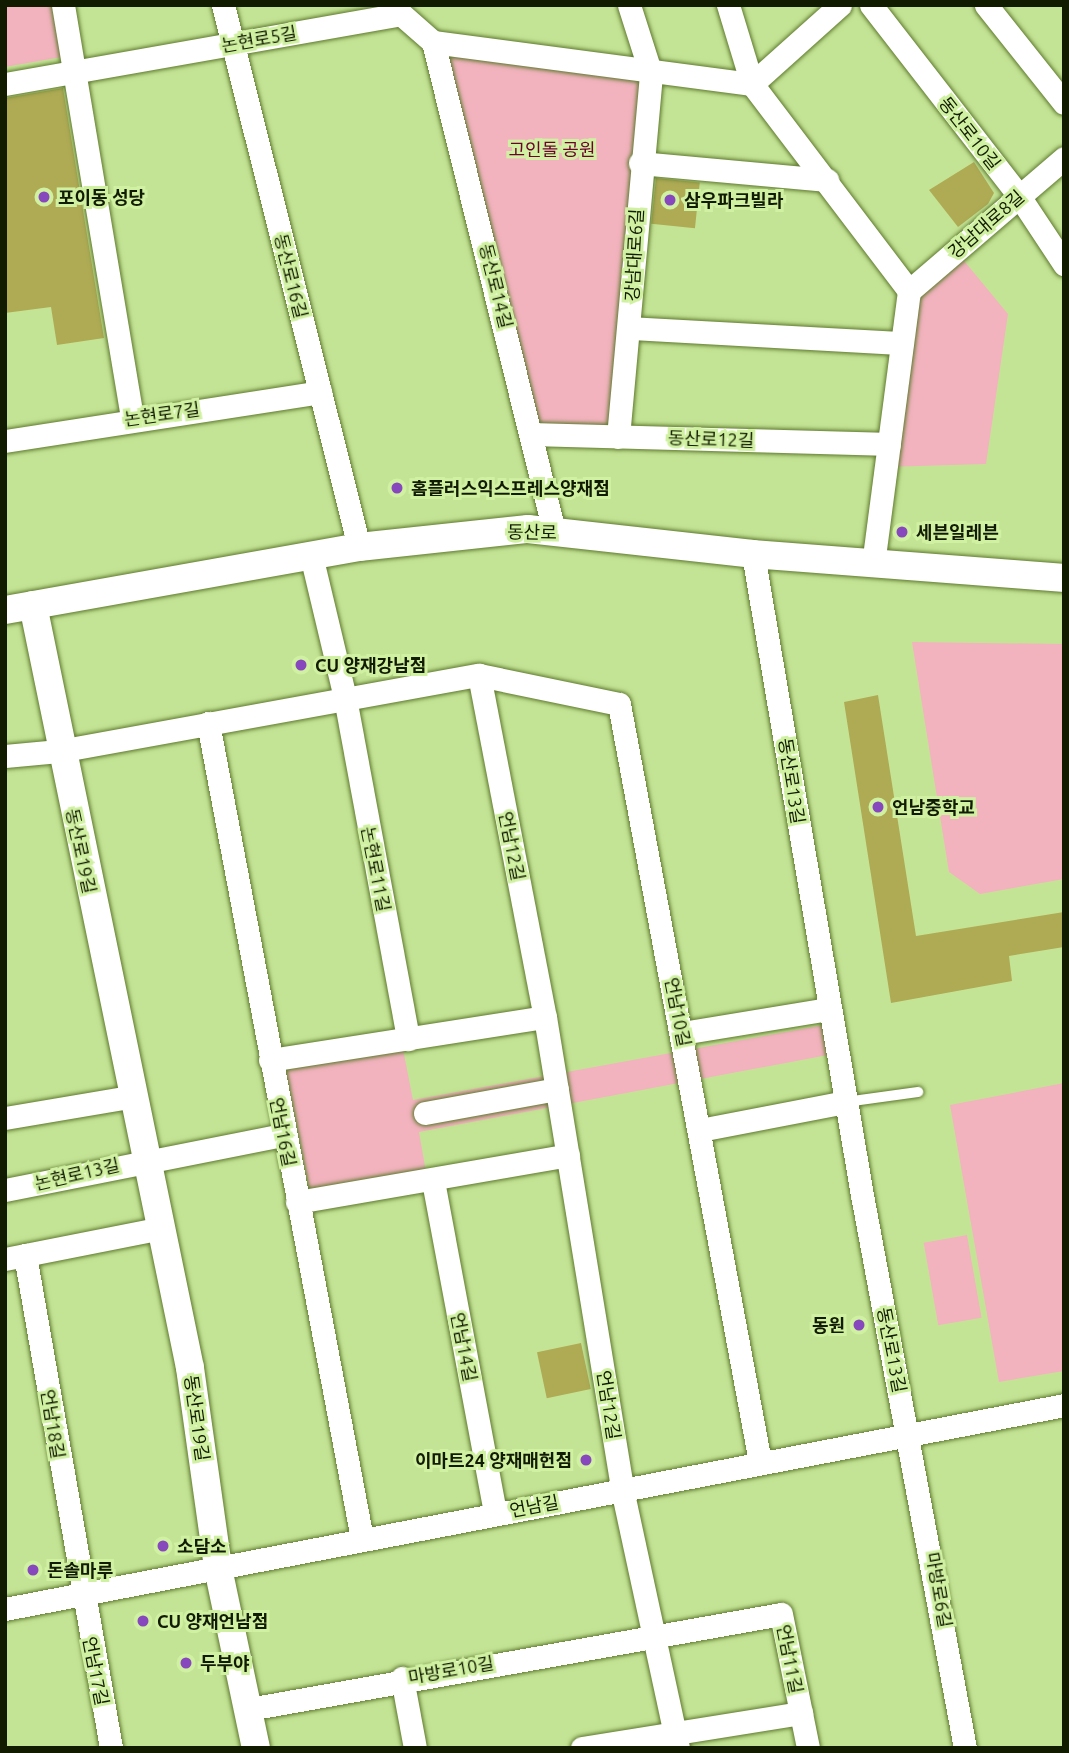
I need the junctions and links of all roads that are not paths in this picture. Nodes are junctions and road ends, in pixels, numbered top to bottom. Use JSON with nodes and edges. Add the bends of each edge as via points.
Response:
{"nodes":[{"id":1,"x":63,"y":5,"type":"edge"},
{"id":2,"x":223,"y":5,"type":"edge"},
{"id":3,"x":629,"y":5,"type":"edge"},
{"id":4,"x":728,"y":5,"type":"edge"},
{"id":5,"x":839,"y":5,"type":"edge"},
{"id":6,"x":871,"y":5,"type":"edge"},
{"id":7,"x":986,"y":5,"type":"edge"},
{"id":8,"x":399,"y":10,"type":"edge"},
{"id":9,"x":433,"y":42,"type":"junction"},
{"id":10,"x":233,"y":43,"type":"junction"},
{"id":11,"x":74,"y":71,"type":"junction"},
{"id":12,"x":651,"y":74,"type":"junction"},
{"id":13,"x":5,"y":84,"type":"edge"},
{"id":14,"x":752,"y":84,"type":"junction"},
{"id":15,"x":1064,"y":103,"type":"edge"},
{"id":16,"x":1064,"y":158,"type":"edge"},
{"id":17,"x":640,"y":163,"type":"junction"},
{"id":18,"x":827,"y":180,"type":"junction"},
{"id":19,"x":1019,"y":196,"type":"junction"},
{"id":20,"x":1064,"y":264,"type":"edge"},
{"id":21,"x":909,"y":291,"type":"junction"},
{"id":22,"x":630,"y":328,"type":"junction"},
{"id":23,"x":902,"y":343,"type":"junction"},
{"id":24,"x":320,"y":392,"type":"junction"},
{"id":25,"x":132,"y":418,"type":"junction"},
{"id":26,"x":533,"y":434,"type":"junction"},
{"id":27,"x":618,"y":437,"type":"junction"},
{"id":28,"x":5,"y":441,"type":"edge"},
{"id":29,"x":888,"y":444,"type":"junction"},
{"id":30,"x":554,"y":531,"type":"junction"},
{"id":31,"x":359,"y":547,"type":"junction"},
{"id":32,"x":752,"y":554,"type":"junction"},
{"id":33,"x":311,"y":555,"type":"junction"},
{"id":34,"x":873,"y":564,"type":"junction"},
{"id":35,"x":1064,"y":579,"type":"edge"},
{"id":36,"x":33,"y":605,"type":"junction"},
{"id":37,"x":5,"y":610,"type":"edge"},
{"id":38,"x":479,"y":675,"type":"junction"},
{"id":39,"x":345,"y":698,"type":"junction"},
{"id":40,"x":208,"y":723,"type":"junction"},
{"id":41,"x":59,"y":751,"type":"junction"},
{"id":42,"x":5,"y":756,"type":"edge"},
{"id":43,"x":830,"y":1009,"type":"junction"},
{"id":44,"x":545,"y":1017,"type":"junction"},
{"id":45,"x":682,"y":1033,"type":"junction"},
{"id":46,"x":408,"y":1039,"type":"junction"},
{"id":47,"x":270,"y":1060,"type":"junction"},
{"id":48,"x":557,"y":1089,"type":"junction"},
{"id":49,"x":918,"y":1092,"type":"dead end"},
{"id":50,"x":135,"y":1096,"type":"junction"},
{"id":51,"x":845,"y":1102,"type":"junction"},
{"id":52,"x":425,"y":1113,"type":"dead end"},
{"id":53,"x":5,"y":1118,"type":"edge"},
{"id":54,"x":700,"y":1130,"type":"junction"},
{"id":55,"x":284,"y":1135,"type":"junction"},
{"id":56,"x":568,"y":1155,"type":"junction"},
{"id":57,"x":148,"y":1158,"type":"junction"},
{"id":58,"x":433,"y":1181,"type":"junction"},
{"id":59,"x":5,"y":1190,"type":"edge"},
{"id":60,"x":297,"y":1202,"type":"junction"},
{"id":61,"x":162,"y":1227,"type":"junction"},
{"id":62,"x":15,"y":1256,"type":"edge"},
{"id":63,"x":1064,"y":1405,"type":"edge"},
{"id":64,"x":909,"y":1433,"type":"junction"},
{"id":65,"x":760,"y":1462,"type":"junction"},
{"id":66,"x":622,"y":1489,"type":"junction"},
{"id":67,"x":495,"y":1513,"type":"junction"},
{"id":68,"x":362,"y":1539,"type":"junction"},
{"id":69,"x":218,"y":1568,"type":"junction"},
{"id":70,"x":81,"y":1594,"type":"junction"},
{"id":71,"x":5,"y":1609,"type":"edge"},
{"id":72,"x":654,"y":1636,"type":"junction"},
{"id":73,"x":402,"y":1678,"type":"junction"},
{"id":74,"x":249,"y":1709,"type":"junction"},
{"id":75,"x":801,"y":1713,"type":"junction"},
{"id":76,"x":677,"y":1740,"type":"edge"},
{"id":77,"x":111,"y":1748,"type":"edge"},
{"id":78,"x":256,"y":1748,"type":"edge"},
{"id":79,"x":415,"y":1748,"type":"edge"},
{"id":80,"x":582,"y":1748,"type":"edge"},
{"id":81,"x":808,"y":1748,"type":"edge"},
{"id":82,"x":965,"y":1748,"type":"edge"}],
"edges":[{"from":1,"to":11,"type":"street"},
{"from":2,"to":10,"type":"street","name":"동산로16길"},
{"from":3,"to":12,"type":"street"},
{"from":4,"to":14,"type":"street"},
{"from":5,"to":14,"type":"street"},
{"from":6,"to":19,"type":"street","name":"동산로10길"},
{"from":7,"to":15,"type":"street"},
{"from":8,"to":9,"type":"street","name":"논현로5길"},
{"from":8,"to":10,"type":"street","name":"논현로5길"},
{"from":9,"to":12,"type":"street"},
{"from":9,"to":26,"type":"street","name":"동산로14길"},
{"from":10,"to":11,"type":"street","name":"논현로5길"},
{"from":10,"to":24,"type":"street","name":"동산로16길"},
{"from":11,"to":13,"type":"street","name":"논현로5길"},
{"from":11,"to":25,"type":"street"},
{"from":12,"to":14,"type":"street"},
{"from":12,"to":17,"type":"street","name":"강남대로6길"},
{"from":14,"to":18,"type":"street"},
{"from":16,"to":19,"type":"street","name":"강남대로8길"},
{"from":17,"to":18,"type":"street"},
{"from":17,"to":22,"type":"street","name":"강남대로6길"},
{"from":18,"to":21,"type":"street"},
{"from":19,"to":20,"type":"street","name":"동산로10길"},
{"from":19,"to":21,"type":"street","name":"강남대로8길"},
{"from":21,"to":23,"type":"street"},
{"from":22,"to":23,"type":"street"},
{"from":22,"to":27,"type":"street","name":"강남대로6길"},
{"from":23,"to":29,"type":"street"},
{"from":24,"to":25,"type":"street","name":"논현로7길"},
{"from":24,"to":31,"type":"street","name":"동산로16길"},
{"from":25,"to":28,"type":"street","name":"논현로7길"},
{"from":26,"to":27,"type":"street","name":"동산로12길"},
{"from":26,"to":30,"type":"street","name":"동산로14길"},
{"from":27,"to":29,"type":"street","name":"동산로12길"},
{"from":29,"to":34,"type":"street"},
{"from":30,"to":31,"type":"street","name":"동산로","via":[[528,529]]},
{"from":30,"to":32,"type":"street","name":"동산로"},
{"from":31,"to":33,"type":"street","name":"동산로"},
{"from":32,"to":34,"type":"street","name":"동산로"},
{"from":32,"to":43,"type":"street","name":"동산로13길"},
{"from":33,"to":36,"type":"street","name":"동산로"},
{"from":33,"to":39,"type":"street","name":"논현로11길"},
{"from":34,"to":35,"type":"street","name":"동산로"},
{"from":36,"to":37,"type":"street","name":"동산로"},
{"from":36,"to":41,"type":"street","name":"동산로19길"},
{"from":38,"to":39,"type":"street"},
{"from":38,"to":44,"type":"street","name":"언남12길"},
{"from":38,"to":45,"type":"street","name":"언남10길","via":[[620,704]]},
{"from":39,"to":40,"type":"street"},
{"from":39,"to":46,"type":"street","name":"논현로11길"},
{"from":40,"to":41,"type":"street"},
{"from":40,"to":47,"type":"street","name":"언남16길"},
{"from":41,"to":42,"type":"street"},
{"from":41,"to":50,"type":"street","name":"동산로19길"},
{"from":43,"to":45,"type":"street"},
{"from":43,"to":51,"type":"street","name":"동산로13길"},
{"from":44,"to":46,"type":"street"},
{"from":44,"to":48,"type":"street","name":"언남12길"},
{"from":45,"to":54,"type":"street","name":"언남10길"},
{"from":46,"to":47,"type":"street"},
{"from":47,"to":55,"type":"street","name":"언남16길"},
{"from":48,"to":52,"type":"street"},
{"from":48,"to":56,"type":"street","name":"언남12길"},
{"from":49,"to":51,"type":"lane"},
{"from":50,"to":53,"type":"street"},
{"from":50,"to":57,"type":"street","name":"동산로19길"},
{"from":51,"to":54,"type":"street"},
{"from":51,"to":64,"type":"street","name":"동산로13길"},
{"from":54,"to":65,"type":"street","name":"언남10길"},
{"from":55,"to":57,"type":"street"},
{"from":55,"to":60,"type":"street","name":"언남16길"},
{"from":56,"to":58,"type":"street"},
{"from":56,"to":66,"type":"street","name":"언남12길"},
{"from":57,"to":59,"type":"street","name":"논현로13길"},
{"from":57,"to":61,"type":"street","name":"동산로19길"},
{"from":58,"to":60,"type":"street"},
{"from":58,"to":67,"type":"street","name":"언남14길"},
{"from":60,"to":68,"type":"street","name":"언남16길"},
{"from":61,"to":62,"type":"street"},
{"from":61,"to":69,"type":"street","name":"동산로19길","via":[[190,1368]]},
{"from":62,"to":70,"type":"street","name":"언남18길"},
{"from":63,"to":64,"type":"street","name":"언남길"},
{"from":64,"to":65,"type":"street","name":"언남길"},
{"from":64,"to":82,"type":"street","name":"마방로6길"},
{"from":65,"to":66,"type":"street","name":"언남길"},
{"from":66,"to":67,"type":"street","name":"언남길"},
{"from":66,"to":72,"type":"street"},
{"from":67,"to":68,"type":"street","name":"언남길"},
{"from":68,"to":69,"type":"street","name":"언남길"},
{"from":69,"to":70,"type":"street","name":"언남길"},
{"from":69,"to":74,"type":"street"},
{"from":70,"to":71,"type":"street","name":"언남길"},
{"from":70,"to":77,"type":"street","name":"언남17길"},
{"from":72,"to":73,"type":"street","name":"마방로10길"},
{"from":72,"to":75,"type":"street","name":"언남11길","via":[[781,1614]]},
{"from":72,"to":76,"type":"street"},
{"from":73,"to":74,"type":"street","name":"마방로10길"},
{"from":73,"to":79,"type":"street"},
{"from":74,"to":78,"type":"street"},
{"from":75,"to":76,"type":"street"},
{"from":75,"to":81,"type":"street","name":"언남11길"},
{"from":76,"to":80,"type":"street"}]}
